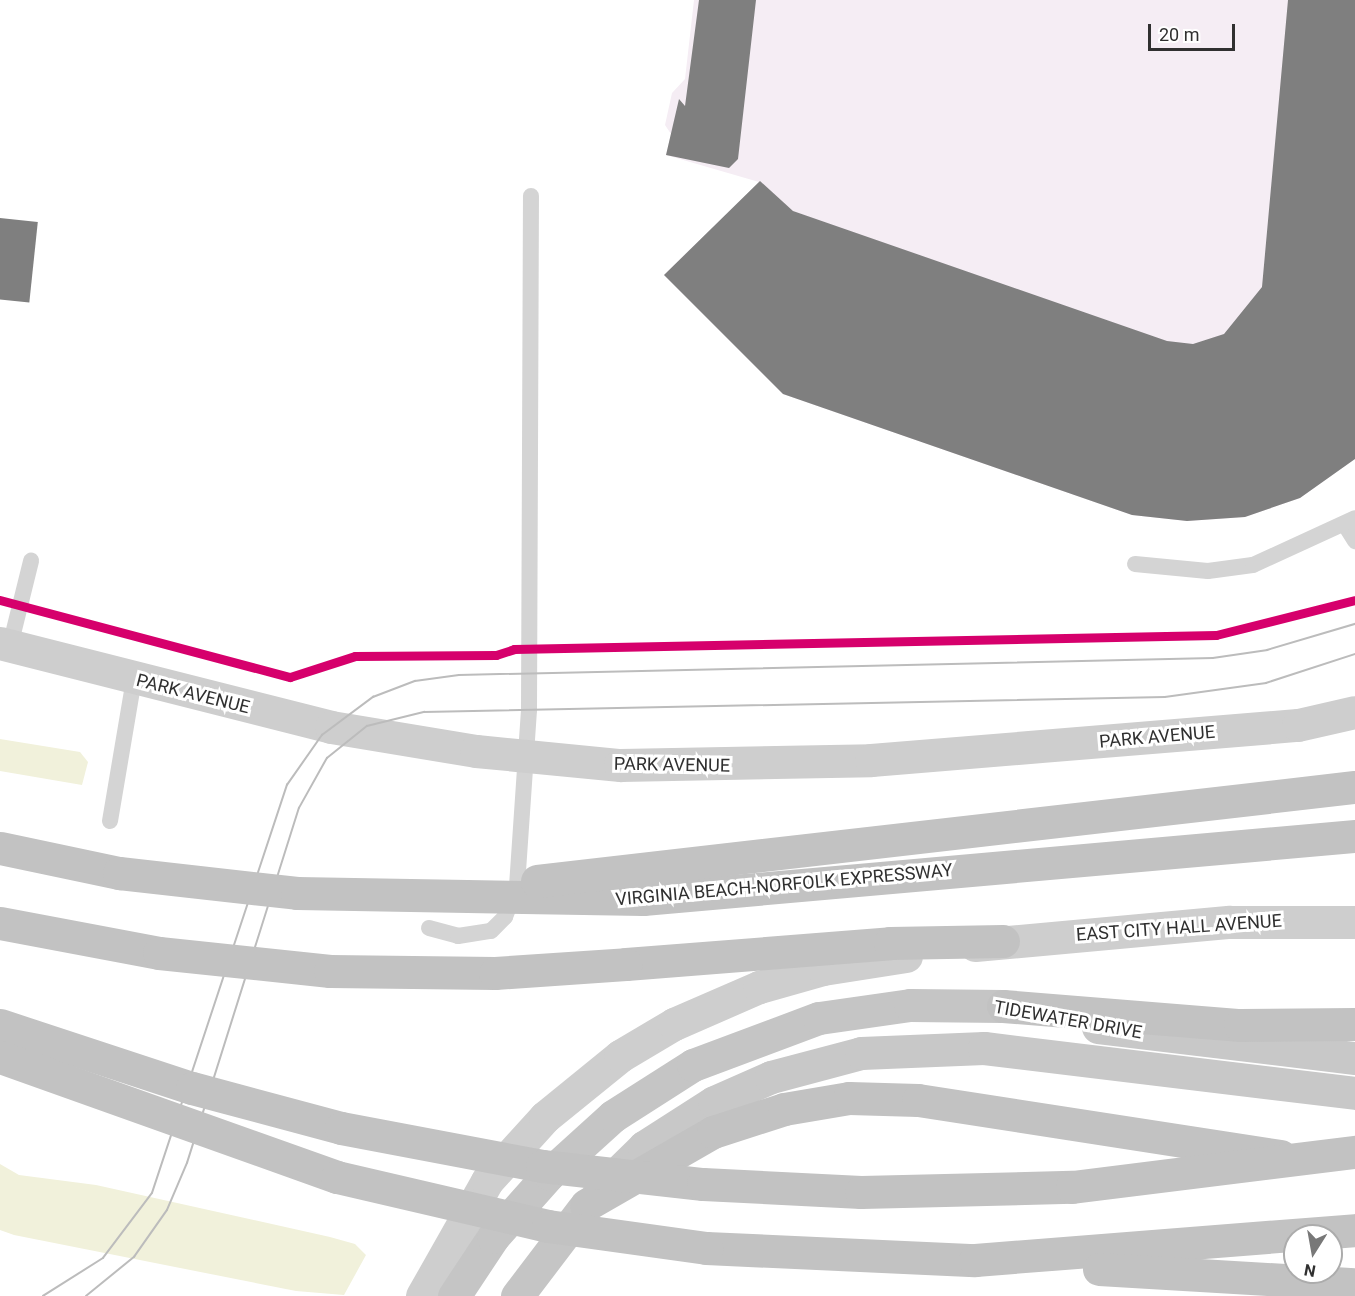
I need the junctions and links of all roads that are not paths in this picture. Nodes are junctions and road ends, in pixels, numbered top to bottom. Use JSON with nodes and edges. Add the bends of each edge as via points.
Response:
{"nodes":[{"id":1,"x":531,"y":196,"type":"dead end"},
{"id":2,"x":1350,"y":522,"type":"edge"},
{"id":3,"x":1355,"y":541,"type":"edge"},
{"id":4,"x":31,"y":561,"type":"dead end"},
{"id":5,"x":1135,"y":564,"type":"dead end"},
{"id":6,"x":5,"y":645,"type":"edge"},
{"id":7,"x":134,"y":679,"type":"junction"},
{"id":8,"x":1355,"y":712,"type":"edge"},
{"id":9,"x":526,"y":757,"type":"junction"},
{"id":10,"x":1355,"y":787,"type":"edge"},
{"id":11,"x":110,"y":821,"type":"dead end"},
{"id":12,"x":1355,"y":836,"type":"edge"},
{"id":13,"x":0,"y":848,"type":"edge"},
{"id":14,"x":401,"y":897,"type":"junction"},
{"id":15,"x":0,"y":922,"type":"edge"},
{"id":16,"x":1355,"y":922,"type":"edge"},
{"id":17,"x":429,"y":928,"type":"dead end"},
{"id":18,"x":1003,"y":941,"type":"junction"},
{"id":19,"x":1095,"y":1019,"type":"junction"},
{"id":20,"x":1355,"y":1024,"type":"edge"},
{"id":21,"x":0,"y":1025,"type":"edge"},
{"id":22,"x":0,"y":1057,"type":"edge"},
{"id":23,"x":1355,"y":1058,"type":"edge"},
{"id":24,"x":1355,"y":1093,"type":"edge"},
{"id":25,"x":1355,"y":1152,"type":"edge"},
{"id":26,"x":1355,"y":1167,"type":"edge"},
{"id":27,"x":586,"y":1206,"type":"junction"},
{"id":28,"x":1346,"y":1230,"type":"edge"},
{"id":29,"x":975,"y":1260,"type":"junction"},
{"id":30,"x":1355,"y":1284,"type":"edge"},
{"id":31,"x":422,"y":1296,"type":"edge"},
{"id":32,"x":454,"y":1296,"type":"edge"},
{"id":33,"x":517,"y":1296,"type":"edge"}],
"edges":[{"from":1,"to":9,"type":"lane"},
{"from":2,"to":3,"type":"lane"},
{"from":2,"to":5,"type":"lane","via":[[1253,565],[1208,571]]},
{"from":4,"to":6,"type":"lane"},
{"from":6,"to":7,"type":"main road","name":"PARK AVENUE"},
{"from":7,"to":9,"type":"main road","name":"PARK AVENUE","via":[[331,727]]},
{"from":7,"to":11,"type":"lane"},
{"from":8,"to":9,"type":"main road","name":"PARK AVENUE","via":[[1271,728],[801,764],[662,766]]},
{"from":9,"to":17,"type":"lane","via":[[517,886],[505,917],[491,931],[458,936]]},
{"from":10,"to":14,"type":"highway","bridge":true},
{"from":12,"to":14,"type":"highway","name":"VIRGINIA BEACH-NORFOLK EXPRESSWAY","bridge":true,"via":[[643,899]]},
{"from":13,"to":14,"type":"highway","name":"VIRGINIA BEACH-NORFOLK EXPRESSWAY","bridge":true,"via":[[180,882]]},
{"from":15,"to":18,"type":"highway","bridge":true,"via":[[159,953],[330,971],[456,974],[890,943]]},
{"from":16,"to":18,"type":"main road","name":"EAST CITY HALL AVENUE","via":[[1230,922]]},
{"from":18,"to":31,"type":"main road","name":"EAST CITY HALL AVENUE","via":[[790,977],[732,997],[647,1040],[572,1093],[510,1153],[468,1206]]},
{"from":19,"to":20,"type":"highway"},
{"from":19,"to":23,"type":"main road","name":"TIDEWATER DRIVE"},
{"from":19,"to":32,"type":"highway","name":"TIDEWATER DRIVE","via":[[1002,1006],[910,1005],[819,1018],[693,1065],[613,1116],[566,1158],[493,1237]]},
{"from":21,"to":25,"type":"highway","bridge":true,"via":[[181,1085],[341,1128],[542,1166],[703,1184],[861,1192],[1072,1187]]},
{"from":22,"to":29,"type":"highway","bridge":true,"via":[[238,1146],[348,1180],[548,1226],[706,1248]]},
{"from":24,"to":27,"type":"main road","name":"TIDEWATER DRIVE","via":[[1088,1061],[922,1048],[861,1053],[800,1067],[740,1089],[687,1117],[622,1166]]},
{"from":26,"to":27,"type":"highway","via":[[918,1100],[849,1098],[784,1109],[713,1132]]},
{"from":27,"to":33,"type":"highway","name":"TIDEWATER DRIVE"},
{"from":28,"to":29,"type":"highway","via":[[1091,1255]]},
{"from":29,"to":30,"type":"highway"}]}
